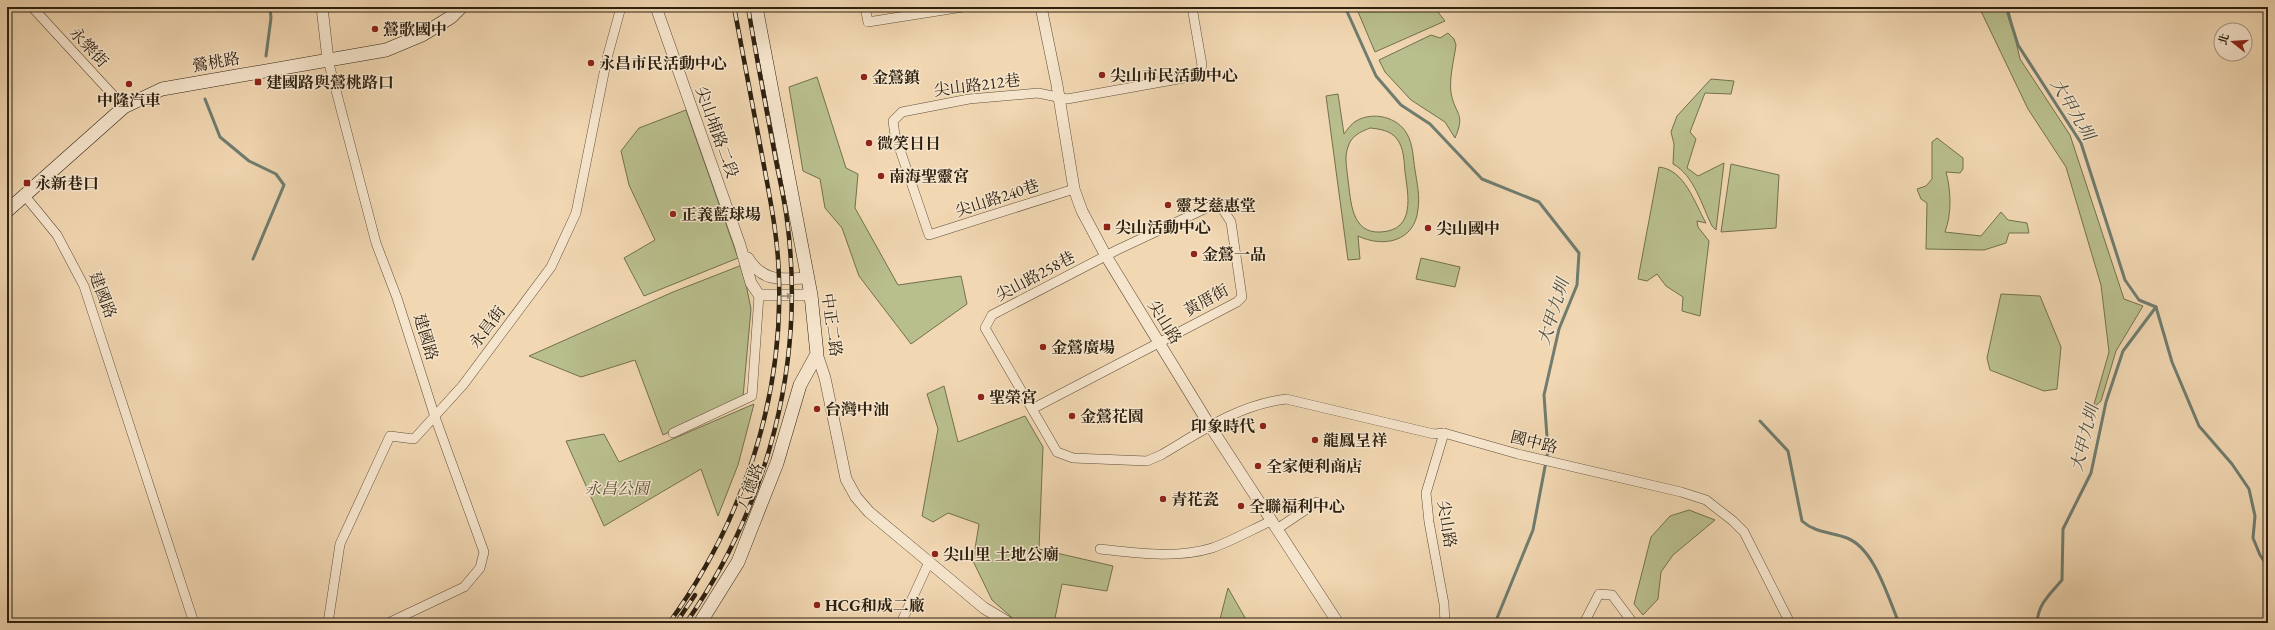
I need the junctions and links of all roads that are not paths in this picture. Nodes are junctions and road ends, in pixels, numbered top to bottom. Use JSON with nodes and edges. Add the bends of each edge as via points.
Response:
{"nodes":[{"id":1,"x":32,"y":7,"type":"edge"},
{"id":2,"x":322,"y":7,"type":"edge"},
{"id":3,"x":460,"y":7,"type":"edge"},
{"id":4,"x":621,"y":7,"type":"edge"},
{"id":5,"x":656,"y":7,"type":"edge"},
{"id":6,"x":756,"y":7,"type":"edge"},
{"id":7,"x":865,"y":7,"type":"edge"},
{"id":8,"x":963,"y":7,"type":"edge"},
{"id":9,"x":1042,"y":7,"type":"edge"},
{"id":10,"x":1192,"y":7,"type":"edge"},
{"id":11,"x":328,"y":60,"type":"junction"},
{"id":12,"x":1058,"y":96,"type":"junction"},
{"id":13,"x":124,"y":107,"type":"junction"},
{"id":14,"x":1074,"y":189,"type":"junction"},
{"id":15,"x":25,"y":196,"type":"junction"},
{"id":16,"x":7,"y":212,"type":"edge"},
{"id":17,"x":929,"y":235,"type":"joint"},
{"id":18,"x":740,"y":245,"type":"junction"},
{"id":19,"x":1106,"y":256,"type":"junction"},
{"id":20,"x":808,"y":278,"type":"junction"},
{"id":21,"x":759,"y":295,"type":"junction"},
{"id":22,"x":811,"y":295,"type":"junction"},
{"id":23,"x":985,"y":328,"type":"joint"},
{"id":24,"x":1159,"y":342,"type":"junction"},
{"id":25,"x":817,"y":354,"type":"junction"},
{"id":26,"x":1032,"y":409,"type":"junction"},
{"id":27,"x":435,"y":417,"type":"junction"},
{"id":28,"x":1210,"y":426,"type":"junction"},
{"id":29,"x":673,"y":433,"type":"dead end"},
{"id":30,"x":1444,"y":433,"type":"junction"},
{"id":31,"x":1317,"y":502,"type":"dead end"},
{"id":32,"x":1274,"y":525,"type":"junction"},
{"id":33,"x":1100,"y":549,"type":"dead end"},
{"id":34,"x":929,"y":562,"type":"junction"},
{"id":35,"x":194,"y":623,"type":"edge"},
{"id":36,"x":328,"y":623,"type":"edge"},
{"id":37,"x":388,"y":623,"type":"edge"},
{"id":38,"x":700,"y":623,"type":"edge"},
{"id":39,"x":901,"y":623,"type":"edge"},
{"id":40,"x":1009,"y":623,"type":"edge"},
{"id":41,"x":1338,"y":623,"type":"edge"},
{"id":42,"x":1445,"y":623,"type":"edge"},
{"id":43,"x":1584,"y":623,"type":"edge"},
{"id":44,"x":1633,"y":623,"type":"edge"},
{"id":45,"x":1790,"y":623,"type":"edge"}],
"edges":[{"from":1,"to":13,"type":"street","name":"永樂街"},
{"from":2,"to":11,"type":"street","name":"建國路"},
{"from":3,"to":11,"type":"main road","name":"鶯桃路","via":[[451,17],[422,35],[386,50]]},
{"from":4,"to":27,"type":"street","name":"永昌街","via":[[607,58],[573,219],[551,267]]},
{"from":5,"to":18,"type":"street","name":"尖山埔路二段"},
{"from":6,"to":20,"type":"main road","name":"中正二路"},
{"from":7,"to":8,"type":"street","via":[[868,22]]},
{"from":9,"to":12,"type":"street","name":"尖山路"},
{"from":10,"to":12,"type":"street","name":"尖山路212巷","via":[[1202,65],[1200,72],[1194,76],[1067,99]]},
{"from":11,"to":13,"type":"main road","name":"鶯桃路","via":[[162,89]]},
{"from":11,"to":27,"type":"street","name":"建國路","via":[[376,243],[397,298]]},
{"from":12,"to":14,"type":"street","name":"尖山路"},
{"from":12,"to":17,"type":"street","name":"尖山路212巷","via":[[1038,92],[969,99],[902,112],[894,121],[894,128]]},
{"from":13,"to":15,"type":"main road","name":"鶯桃路"},
{"from":14,"to":17,"type":"street","name":"尖山路240巷"},
{"from":14,"to":19,"type":"street","name":"尖山路","via":[[1082,211]]},
{"from":15,"to":16,"type":"main road","name":"鶯桃路"},
{"from":15,"to":35,"type":"street","name":"建國路","via":[[57,235],[84,286]]},
{"from":18,"to":20,"type":"street","via":[[755,269],[766,276]]},
{"from":18,"to":21,"type":"street","via":[[751,284]]},
{"from":19,"to":23,"type":"street","name":"尖山路258巷","via":[[992,315]]},
{"from":19,"to":24,"type":"street","name":"尖山路"},
{"from":19,"to":24,"type":"street","name":"黃厝街","via":[[1213,205],[1222,208],[1227,214],[1231,222],[1242,297],[1237,302]]},
{"from":20,"to":22,"type":"main road","name":"中正二路"},
{"from":21,"to":22,"type":"street","one_way":true},
{"from":21,"to":29,"type":"street","via":[[752,396]]},
{"from":22,"to":25,"type":"main road","name":"中正二路"},
{"from":23,"to":26,"type":"street","name":"國中路"},
{"from":24,"to":26,"type":"street"},
{"from":24,"to":28,"type":"street","name":"尖山路"},
{"from":25,"to":34,"type":"street","name":"中正二路","via":[[825,378],[846,479],[856,497],[869,512]]},
{"from":25,"to":38,"type":"main road","name":"八德路","via":[[800,385],[777,463],[738,562]]},
{"from":26,"to":28,"type":"street","name":"國中路","via":[[1057,452],[1073,458],[1147,461],[1161,456]]},
{"from":27,"to":36,"type":"street","name":"永昌街","via":[[414,439],[390,436],[340,544]]},
{"from":27,"to":37,"type":"street","name":"建國路","via":[[484,552],[482,561],[473,579],[464,587]]},
{"from":28,"to":30,"type":"street","name":"國中路","via":[[1245,408],[1265,401],[1286,399],[1434,434]]},
{"from":28,"to":32,"type":"street","name":"尖山路"},
{"from":30,"to":42,"type":"street","name":"尖山路","via":[[1426,493]]},
{"from":30,"to":45,"type":"street","name":"國中路","via":[[1706,500],[1744,532]]},
{"from":31,"to":32,"type":"street"},
{"from":32,"to":33,"type":"street","via":[[1212,548],[1181,554]]},
{"from":32,"to":41,"type":"street","name":"尖山路"},
{"from":34,"to":39,"type":"street"},
{"from":34,"to":40,"type":"street","name":"中正二路","via":[[984,608]]},
{"from":43,"to":44,"type":"street","via":[[1600,594],[1612,595]]}]}
